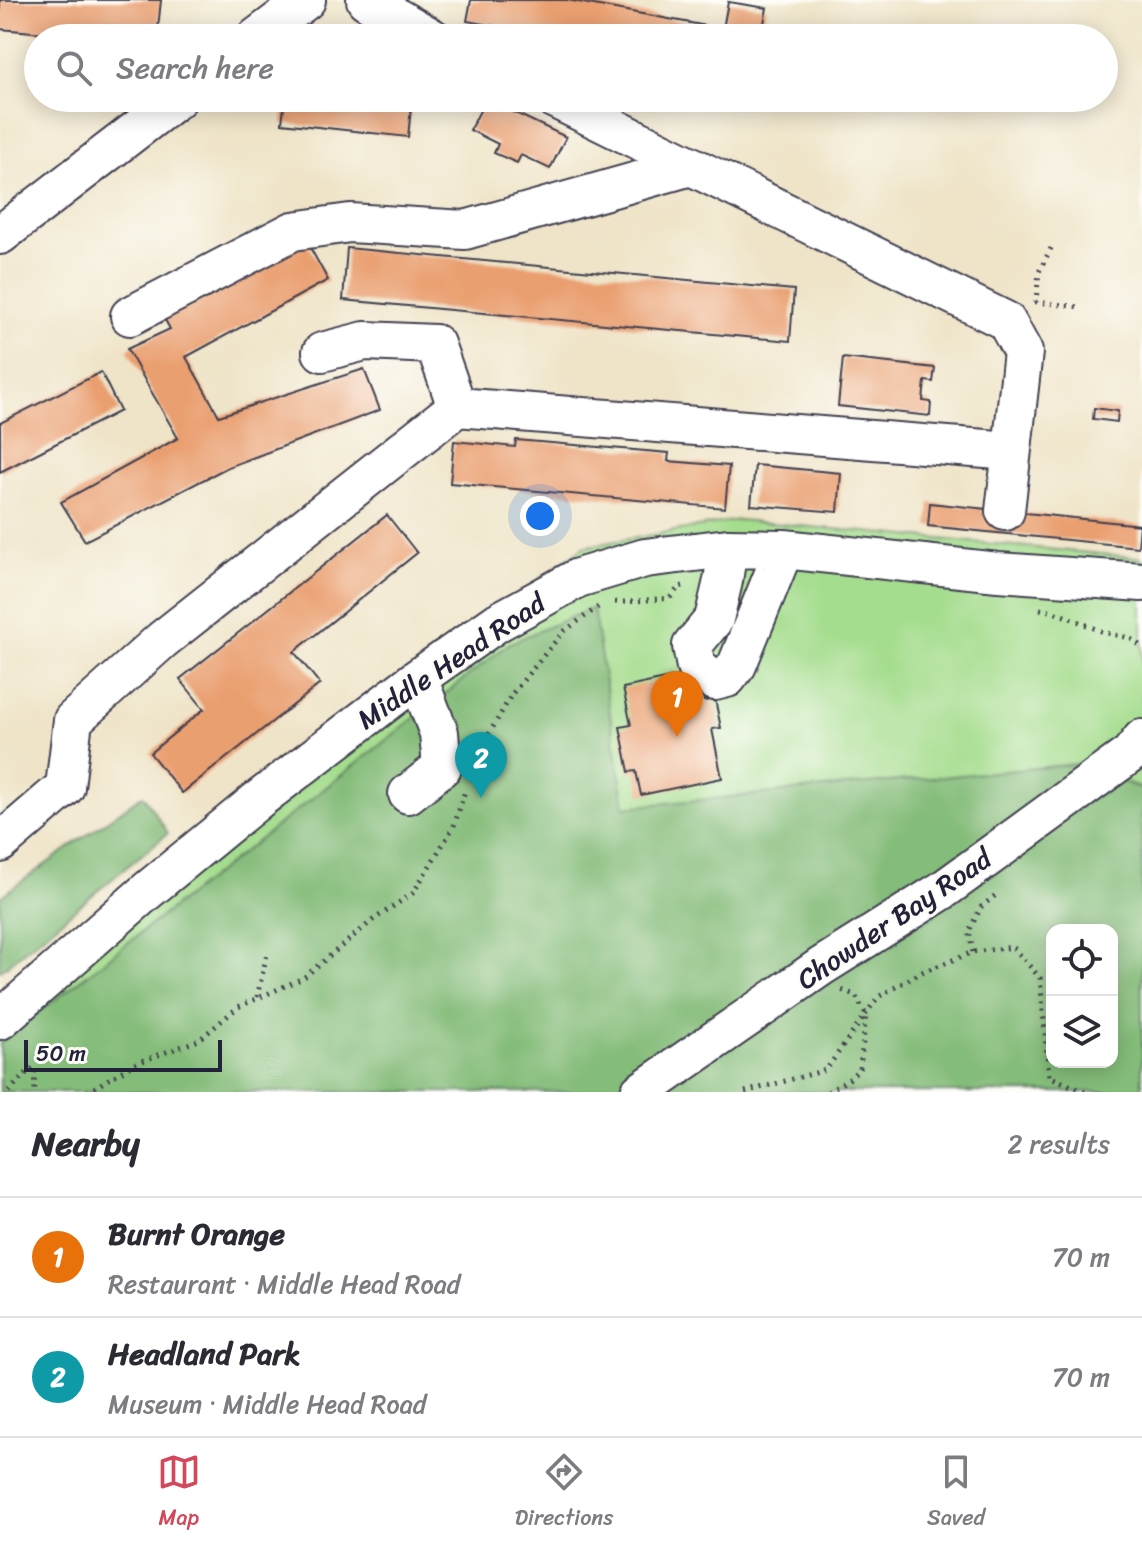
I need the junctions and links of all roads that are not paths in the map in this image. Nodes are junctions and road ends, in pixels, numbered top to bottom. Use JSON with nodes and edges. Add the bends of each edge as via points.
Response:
{"nodes":[{"id":1,"x":306,"y":0,"type":"edge"},
{"id":2,"x":366,"y":0,"type":"edge"},
{"id":3,"x":274,"y":24,"type":"edge"},
{"id":4,"x":408,"y":24,"type":"edge"},
{"id":5,"x":160,"y":112,"type":"edge"},
{"id":6,"x":581,"y":112,"type":"edge"},
{"id":7,"x":691,"y":166,"type":"junction"},
{"id":8,"x":0,"y":235,"type":"edge"},
{"id":9,"x":130,"y":316,"type":"dead end"},
{"id":10,"x":322,"y":352,"type":"dead end"},
{"id":11,"x":457,"y":407,"type":"junction"},
{"id":12,"x":1011,"y":451,"type":"junction"},
{"id":13,"x":728,"y":548,"type":"junction"},
{"id":14,"x":784,"y":549,"type":"junction"},
{"id":15,"x":998,"y":572,"type":"junction"},
{"id":16,"x":1142,"y":582,"type":"edge"},
{"id":17,"x":418,"y":678,"type":"junction"},
{"id":18,"x":1142,"y":739,"type":"edge"},
{"id":19,"x":408,"y":794,"type":"dead end"},
{"id":20,"x":0,"y":843,"type":"edge"},
{"id":21,"x":0,"y":1020,"type":"edge"},
{"id":22,"x":640,"y":1092,"type":"edge"}],
"edges":[{"from":1,"to":3,"type":"street"},
{"from":2,"to":4,"type":"street"},
{"from":5,"to":8,"type":"street"},
{"from":6,"to":7,"type":"street"},
{"from":7,"to":9,"type":"street","via":[[465,230],[350,223],[293,231]]},
{"from":7,"to":12,"type":"street","via":[[1006,321],[1023,352]]},
{"from":10,"to":11,"type":"street","via":[[365,341],[435,344]]},
{"from":11,"to":12,"type":"street"},
{"from":11,"to":20,"type":"street","via":[[162,640],[73,720],[65,787]]},
{"from":12,"to":15,"type":"street"},
{"from":13,"to":14,"type":"street","name":"Middle Head Road"},
{"from":13,"to":14,"type":"street","via":[[714,619],[692,646],[696,667],[715,681],[727,678],[737,665]]},
{"from":13,"to":17,"type":"street","name":"Middle Head Road","via":[[645,558],[578,578],[498,622]]},
{"from":14,"to":15,"type":"street","name":"Middle Head Road"},
{"from":15,"to":16,"type":"street","name":"Middle Head Road"},
{"from":17,"to":19,"type":"street","via":[[439,733],[442,767]]},
{"from":17,"to":21,"type":"street","name":"Middle Head Road","via":[[258,800]]},
{"from":18,"to":22,"type":"street","name":"Chowder Bay Road","via":[[1130,754],[943,890]]}]}
